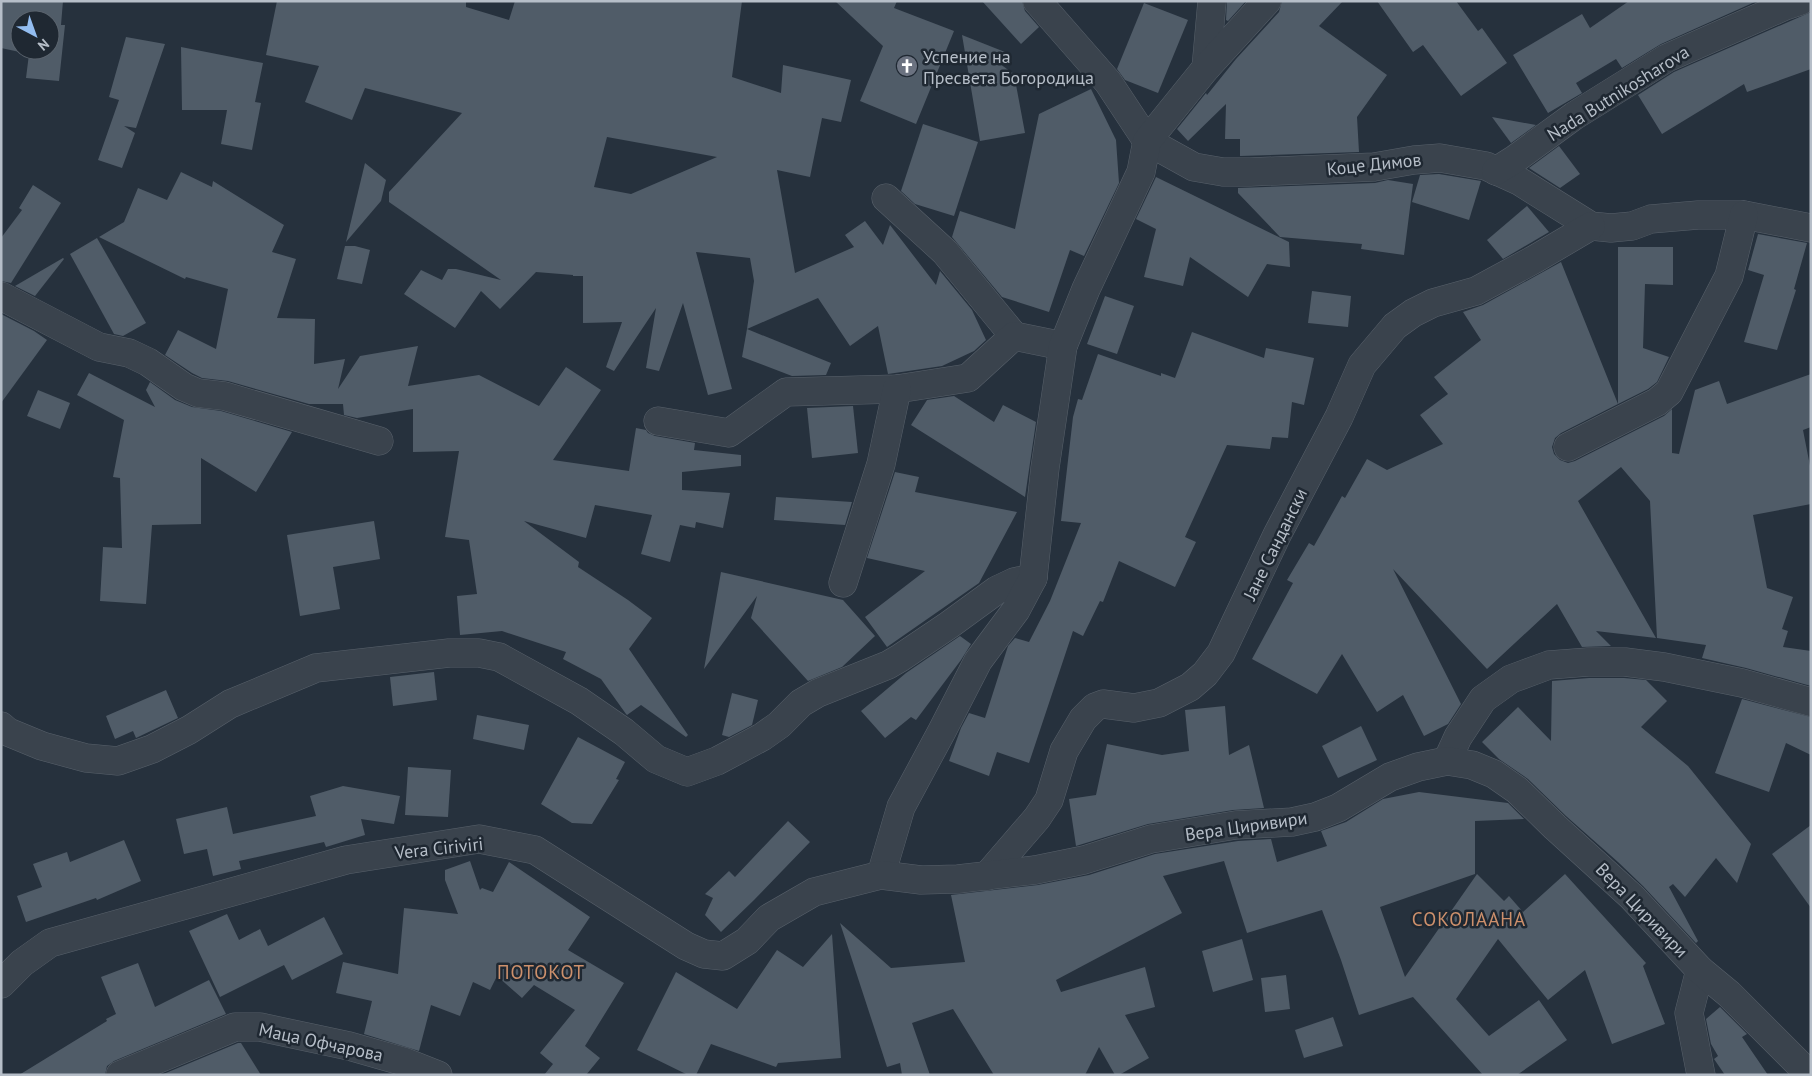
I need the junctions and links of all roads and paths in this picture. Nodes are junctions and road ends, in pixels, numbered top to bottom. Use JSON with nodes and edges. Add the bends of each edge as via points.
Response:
{"nodes":[{"id":1,"x":1038,"y":1,"type":"edge"},
{"id":2,"x":1212,"y":1,"type":"edge"},
{"id":3,"x":1267,"y":1,"type":"edge"},
{"id":4,"x":1800,"y":1,"type":"edge"},
{"id":5,"x":1206,"y":68,"type":"junction"},
{"id":6,"x":1147,"y":141,"type":"junction"},
{"id":7,"x":1496,"y":170,"type":"junction"},
{"id":8,"x":886,"y":198,"type":"dead end"},
{"id":9,"x":1744,"y":215,"type":"junction"},
{"id":10,"x":1591,"y":226,"type":"junction"},
{"id":11,"x":1811,"y":228,"type":"edge"},
{"id":12,"x":1,"y":296,"type":"edge"},
{"id":13,"x":1014,"y":336,"type":"junction"},
{"id":14,"x":1062,"y":346,"type":"junction"},
{"id":15,"x":897,"y":389,"type":"junction"},
{"id":16,"x":658,"y":421,"type":"dead end"},
{"id":17,"x":380,"y":441,"type":"dead end"},
{"id":18,"x":1568,"y":448,"type":"dead end"},
{"id":19,"x":1033,"y":578,"type":"junction"},
{"id":20,"x":843,"y":582,"type":"dead end"},
{"id":21,"x":1811,"y":702,"type":"edge"},
{"id":22,"x":1,"y":726,"type":"edge"},
{"id":23,"x":1447,"y":761,"type":"junction"},
{"id":24,"x":881,"y":875,"type":"junction"},
{"id":25,"x":987,"y":876,"type":"junction"},
{"id":26,"x":1700,"y":970,"type":"junction"},
{"id":27,"x":1,"y":984,"type":"edge"},
{"id":28,"x":120,"y":1075,"type":"edge"},
{"id":29,"x":438,"y":1075,"type":"edge"},
{"id":30,"x":1701,"y":1075,"type":"edge"},
{"id":31,"x":1810,"y":1075,"type":"edge"}],
"edges":[{"from":1,"to":6,"type":"street","via":[[1108,82]]},
{"from":2,"to":5,"type":"street"},
{"from":3,"to":5,"type":"street"},
{"from":4,"to":7,"type":"street","name":"Nada Butnikosharova","via":[[1667,58]]},
{"from":5,"to":6,"type":"street"},
{"from":6,"to":7,"type":"street","name":"Коце Димов","via":[[1194,167],[1223,172],[1374,167],[1440,158]]},
{"from":6,"to":14,"type":"street","via":[[1141,172]]},
{"from":7,"to":10,"type":"street","name":"Коце Димов","via":[[1520,181]]},
{"from":8,"to":13,"type":"street","via":[[945,252]]},
{"from":9,"to":10,"type":"street","via":[[1698,215],[1611,228]]},
{"from":9,"to":11,"type":"street"},
{"from":9,"to":18,"type":"street","via":[[1729,276],[1669,392],[1657,402]]},
{"from":10,"to":25,"type":"street","name":"Јане Сандански","via":[[1476,292],[1433,303],[1413,313],[1390,332],[1362,365],[1221,653],[1190,687],[1159,704],[1134,708],[1103,704],[1095,707],[1083,719],[1064,751],[1049,800]]},
{"from":12,"to":17,"type":"street","via":[[99,347],[130,353],[198,393],[224,396]]},
{"from":13,"to":14,"type":"street"},
{"from":13,"to":15,"type":"street","via":[[968,378]]},
{"from":14,"to":19,"type":"street"},
{"from":15,"to":16,"type":"street","via":[[786,392],[729,433]]},
{"from":15,"to":20,"type":"street","via":[[881,464]]},
{"from":19,"to":22,"type":"street","via":[[997,590],[900,658],[818,693],[801,703],[762,737],[718,761],[687,772],[656,759],[579,701],[499,657],[479,653],[449,653],[316,668],[230,704],[182,734],[118,761],[86,758],[42,746]]},
{"from":19,"to":24,"type":"street","via":[[1016,610],[978,661],[901,807]]},
{"from":21,"to":23,"type":"street","via":[[1742,683],[1664,667],[1625,662],[1549,664],[1511,679],[1483,699],[1458,737]]},
{"from":23,"to":25,"type":"street","name":"Вера Циривири","via":[[1390,777],[1338,808],[1292,822],[1236,825],[1151,839],[1068,864]]},
{"from":23,"to":26,"type":"street","name":"Вера Циривири","via":[[1472,765],[1494,774],[1517,790],[1632,897]]},
{"from":24,"to":25,"type":"street","name":"Вера Циривири","via":[[921,880]]},
{"from":24,"to":27,"type":"street","name":"Vera Ciriviri","via":[[814,892],[769,918],[747,942],[723,956],[704,954],[686,946],[535,850],[479,839],[346,860],[50,943],[22,963]]},
{"from":26,"to":30,"type":"street","via":[[1689,1013]]},
{"from":26,"to":31,"type":"street","name":"Вера Циривири","via":[[1729,994]]},
{"from":28,"to":29,"type":"street","name":"Маца Офчарова","via":[[235,1027],[260,1027],[349,1046]]}]}
